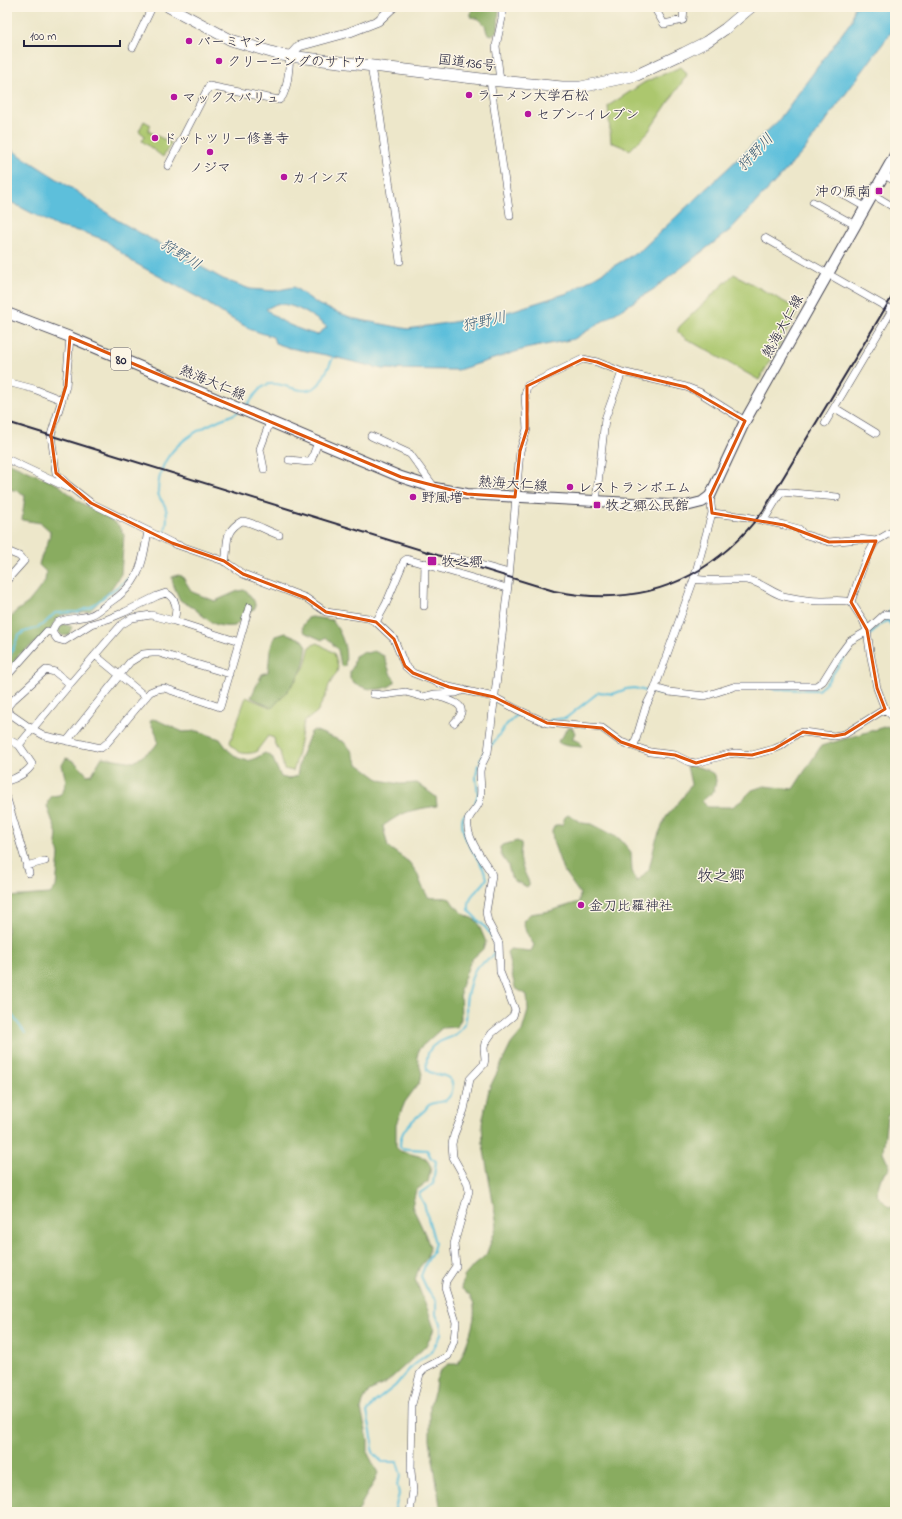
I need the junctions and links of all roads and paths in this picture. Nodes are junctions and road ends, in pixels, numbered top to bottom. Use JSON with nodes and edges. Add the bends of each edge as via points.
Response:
{"nodes":[{"id":1,"x":152,"y":7,"type":"edge"},
{"id":2,"x":169,"y":7,"type":"edge"},
{"id":3,"x":393,"y":7,"type":"edge"},
{"id":4,"x":502,"y":7,"type":"edge"},
{"id":5,"x":654,"y":7,"type":"edge"},
{"id":6,"x":684,"y":7,"type":"edge"},
{"id":7,"x":751,"y":7,"type":"edge"},
{"id":8,"x":133,"y":47,"type":"dead end"},
{"id":9,"x":290,"y":56,"type":"junction"},
{"id":10,"x":372,"y":66,"type":"junction"},
{"id":11,"x":495,"y":81,"type":"junction"},
{"id":12,"x":895,"y":155,"type":"edge"},
{"id":13,"x":168,"y":166,"type":"dead end"},
{"id":14,"x":884,"y":175,"type":"junction"},
{"id":15,"x":895,"y":181,"type":"edge"},
{"id":16,"x":837,"y":191,"type":"dead end"},
{"id":17,"x":872,"y":194,"type":"junction"},
{"id":18,"x":813,"y":202,"type":"dead end"},
{"id":19,"x":866,"y":207,"type":"junction"},
{"id":20,"x":895,"y":208,"type":"edge"},
{"id":21,"x":510,"y":216,"type":"dead end"},
{"id":22,"x":855,"y":226,"type":"junction"},
{"id":23,"x":765,"y":238,"type":"dead end"},
{"id":24,"x":400,"y":261,"type":"dead end"},
{"id":25,"x":827,"y":273,"type":"junction"},
{"id":26,"x":894,"y":309,"type":"edge"},
{"id":27,"x":7,"y":313,"type":"edge"},
{"id":28,"x":70,"y":337,"type":"junction"},
{"id":29,"x":622,"y":372,"type":"junction"},
{"id":30,"x":7,"y":382,"type":"edge"},
{"id":31,"x":62,"y":400,"type":"junction"},
{"id":32,"x":835,"y":408,"type":"junction"},
{"id":33,"x":746,"y":421,"type":"junction"},
{"id":34,"x":270,"y":422,"type":"junction"},
{"id":35,"x":826,"y":423,"type":"dead end"},
{"id":36,"x":876,"y":433,"type":"dead end"},
{"id":37,"x":371,"y":436,"type":"dead end"},
{"id":38,"x":318,"y":442,"type":"junction"},
{"id":39,"x":7,"y":459,"type":"edge"},
{"id":40,"x":289,"y":460,"type":"dead end"},
{"id":41,"x":264,"y":469,"type":"dead end"},
{"id":42,"x":435,"y":488,"type":"junction"},
{"id":43,"x":73,"y":489,"type":"junction"},
{"id":44,"x":710,"y":496,"type":"junction"},
{"id":45,"x":515,"y":497,"type":"junction"},
{"id":46,"x":837,"y":497,"type":"dead end"},
{"id":47,"x":596,"y":502,"type":"junction"},
{"id":48,"x":712,"y":513,"type":"junction"},
{"id":49,"x":764,"y":520,"type":"junction"},
{"id":50,"x":895,"y":530,"type":"edge"},
{"id":51,"x":148,"y":531,"type":"junction"},
{"id":52,"x":279,"y":535,"type":"dead end"},
{"id":53,"x":876,"y":541,"type":"junction"},
{"id":54,"x":7,"y":551,"type":"edge"},
{"id":55,"x":452,"y":557,"type":"dead end"},
{"id":56,"x":224,"y":562,"type":"junction"},
{"id":57,"x":425,"y":563,"type":"junction"},
{"id":58,"x":509,"y":573,"type":"junction"},
{"id":59,"x":694,"y":579,"type":"junction"},
{"id":60,"x":7,"y":580,"type":"edge"},
{"id":61,"x":507,"y":588,"type":"junction"},
{"id":62,"x":851,"y":602,"type":"junction"},
{"id":63,"x":424,"y":606,"type":"dead end"},
{"id":64,"x":249,"y":607,"type":"dead end"},
{"id":65,"x":892,"y":615,"type":"edge"},
{"id":66,"x":174,"y":621,"type":"junction"},
{"id":67,"x":376,"y":622,"type":"junction"},
{"id":68,"x":52,"y":632,"type":"junction"},
{"id":69,"x":868,"y":634,"type":"junction"},
{"id":70,"x":239,"y":642,"type":"junction"},
{"id":71,"x":95,"y":655,"type":"junction"},
{"id":72,"x":230,"y":674,"type":"junction"},
{"id":73,"x":7,"y":676,"type":"edge"},
{"id":74,"x":120,"y":676,"type":"junction"},
{"id":75,"x":70,"y":684,"type":"junction"},
{"id":76,"x":464,"y":690,"type":"junction"},
{"id":77,"x":654,"y":691,"type":"junction"},
{"id":78,"x":373,"y":694,"type":"dead end"},
{"id":79,"x":433,"y":694,"type":"junction"},
{"id":80,"x":146,"y":697,"type":"junction"},
{"id":81,"x":494,"y":697,"type":"junction"},
{"id":82,"x":885,"y":708,"type":"junction"},
{"id":83,"x":895,"y":719,"type":"edge"},
{"id":84,"x":454,"y":723,"type":"dead end"},
{"id":85,"x":33,"y":730,"type":"junction"},
{"id":86,"x":7,"y":739,"type":"edge"},
{"id":87,"x":67,"y":741,"type":"junction"},
{"id":88,"x":19,"y":745,"type":"junction"},
{"id":89,"x":634,"y":746,"type":"junction"},
{"id":90,"x":7,"y":781,"type":"edge"},
{"id":91,"x":7,"y":799,"type":"edge"},
{"id":92,"x":45,"y":861,"type":"dead end"},
{"id":93,"x":410,"y":1512,"type":"edge"}],
"edges":[{"from":1,"to":8,"type":"street"},
{"from":2,"to":9,"type":"highway","name":"国道136号","via":[[231,40]]},
{"from":3,"to":9,"type":"main road","via":[[378,21],[350,32],[299,46]]},
{"from":4,"to":11,"type":"street","via":[[496,46]]},
{"from":5,"to":6,"type":"street","via":[[664,24],[683,20]]},
{"from":7,"to":11,"type":"highway","name":"国道136号","via":[[706,42],[637,75],[581,87]]},
{"from":9,"to":10,"type":"highway","name":"国道136号"},
{"from":9,"to":13,"type":"street","via":[[286,91],[279,100],[209,86]]},
{"from":10,"to":11,"type":"highway","name":"国道136号"},
{"from":10,"to":24,"type":"street"},
{"from":11,"to":21,"type":"street"},
{"from":12,"to":14,"type":"main road","name":"熱海大仁線"},
{"from":14,"to":15,"type":"street"},
{"from":14,"to":17,"type":"main road","name":"熱海大仁線"},
{"from":16,"to":19,"type":"street"},
{"from":17,"to":19,"type":"main road","name":"熱海大仁線"},
{"from":17,"to":20,"type":"street"},
{"from":18,"to":22,"type":"street"},
{"from":19,"to":22,"type":"main road","name":"熱海大仁線"},
{"from":22,"to":25,"type":"main road","name":"熱海大仁線"},
{"from":23,"to":25,"type":"street"},
{"from":25,"to":26,"type":"street"},
{"from":25,"to":33,"type":"main road","name":"熱海大仁線"},
{"from":26,"to":32,"type":"street"},
{"from":27,"to":28,"type":"main road","name":"熱海大仁線","number":"80"},
{"from":28,"to":31,"type":"street","via":[[66,386]]},
{"from":28,"to":34,"type":"main road","name":"熱海大仁線","number":"80"},
{"from":29,"to":33,"type":"street","via":[[699,392]]},
{"from":29,"to":45,"type":"street","via":[[583,359],[527,386],[527,429],[520,451]]},
{"from":29,"to":47,"type":"street","via":[[606,420]]},
{"from":30,"to":31,"type":"street"},
{"from":31,"to":43,"type":"street","via":[[52,435],[55,468],[58,475]]},
{"from":32,"to":35,"type":"street"},
{"from":32,"to":36,"type":"street"},
{"from":33,"to":44,"type":"main road","name":"熱海大仁線"},
{"from":34,"to":38,"type":"main road","name":"熱海大仁線","number":"80"},
{"from":34,"to":41,"type":"street","via":[[260,448]]},
{"from":37,"to":42,"type":"street","via":[[410,454]]},
{"from":38,"to":40,"type":"street","via":[[311,461]]},
{"from":38,"to":42,"type":"main road","name":"熱海大仁線","number":"80"},
{"from":39,"to":43,"type":"street"},
{"from":42,"to":45,"type":"main road","name":"熱海大仁線","number":"80","via":[[467,494]]},
{"from":43,"to":51,"type":"street","via":[[91,503]]},
{"from":44,"to":47,"type":"main road","name":"熱海大仁線","number":"80","via":[[702,502],[686,506]]},
{"from":44,"to":48,"type":"street"},
{"from":45,"to":47,"type":"main road","name":"熱海大仁線","number":"80"},
{"from":45,"to":58,"type":"street"},
{"from":46,"to":49,"type":"street","via":[[781,492]]},
{"from":48,"to":49,"type":"street"},
{"from":48,"to":59,"type":"street"},
{"from":49,"to":53,"type":"street","via":[[794,528],[803,534],[829,542],[859,539]]},
{"from":50,"to":53,"type":"street"},
{"from":51,"to":56,"type":"street","via":[[172,543]]},
{"from":51,"to":68,"type":"street","via":[[140,569],[129,588],[92,615],[59,621]]},
{"from":52,"to":56,"type":"street","via":[[242,522],[230,530]]},
{"from":53,"to":62,"type":"street"},
{"from":54,"to":60,"type":"street","via":[[24,561]]},
{"from":55,"to":58,"type":"street"},
{"from":56,"to":67,"type":"street","via":[[243,574],[306,598],[326,612],[368,618]]},
{"from":57,"to":61,"type":"street"},
{"from":57,"to":63,"type":"street"},
{"from":57,"to":67,"type":"street","via":[[410,559],[404,561]]},
{"from":58,"to":61,"type":"street"},
{"from":59,"to":62,"type":"street","via":[[745,580],[758,583],[787,597]]},
{"from":59,"to":77,"type":"street"},
{"from":61,"to":81,"type":"street"},
{"from":62,"to":69,"type":"street","via":[[863,620]]},
{"from":64,"to":70,"type":"street"},
{"from":65,"to":69,"type":"street","via":[[885,614]]},
{"from":66,"to":68,"type":"street","via":[[177,608],[174,598],[166,594],[119,615],[91,624],[64,641],[57,639]]},
{"from":66,"to":70,"type":"street"},
{"from":66,"to":71,"type":"street","via":[[150,615],[132,618],[121,625]]},
{"from":67,"to":76,"type":"street","via":[[394,639],[409,671],[449,687]]},
{"from":68,"to":73,"type":"street","via":[[47,631]]},
{"from":69,"to":77,"type":"street","via":[[850,641],[824,681],[816,686],[736,686],[705,696]]},
{"from":69,"to":82,"type":"street","via":[[877,688]]},
{"from":70,"to":72,"type":"street"},
{"from":71,"to":74,"type":"street"},
{"from":71,"to":75,"type":"street"},
{"from":72,"to":74,"type":"street","via":[[152,652],[130,662]]},
{"from":72,"to":80,"type":"street","via":[[220,707],[164,688],[150,692]]},
{"from":74,"to":80,"type":"street"},
{"from":74,"to":87,"type":"street"},
{"from":75,"to":85,"type":"street"},
{"from":75,"to":85,"type":"street","via":[[55,672],[46,670],[8,706],[9,713]]},
{"from":76,"to":79,"type":"street"},
{"from":76,"to":81,"type":"street"},
{"from":77,"to":89,"type":"street","via":[[646,706]]},
{"from":78,"to":79,"type":"street","via":[[406,692],[423,697]]},
{"from":79,"to":84,"type":"street","via":[[460,705],[460,714]]},
{"from":80,"to":87,"type":"street","via":[[101,748]]},
{"from":81,"to":89,"type":"street","via":[[520,712],[548,723],[602,728],[621,742]]},
{"from":81,"to":93,"type":"street","via":[[488,752],[480,772],[481,797],[478,808],[469,818],[468,825],[471,840],[492,876],[486,912],[499,943],[500,972],[514,1010],[513,1016],[484,1043],[484,1064],[470,1079],[464,1110],[452,1144],[453,1157],[467,1182],[469,1191],[454,1244],[456,1266],[445,1287],[456,1322],[454,1340],[448,1356],[425,1368],[420,1374],[412,1404],[413,1491]]},
{"from":82,"to":83,"type":"street"},
{"from":82,"to":89,"type":"street","via":[[845,734],[834,736],[803,732],[774,749],[752,754],[729,754],[696,763],[675,755],[650,752]]},
{"from":85,"to":87,"type":"street","via":[[45,736]]},
{"from":85,"to":88,"type":"street"},
{"from":86,"to":88,"type":"street"},
{"from":88,"to":90,"type":"street","via":[[32,766],[16,778]]},
{"from":91,"to":92,"type":"street","via":[[27,870]]}]}
